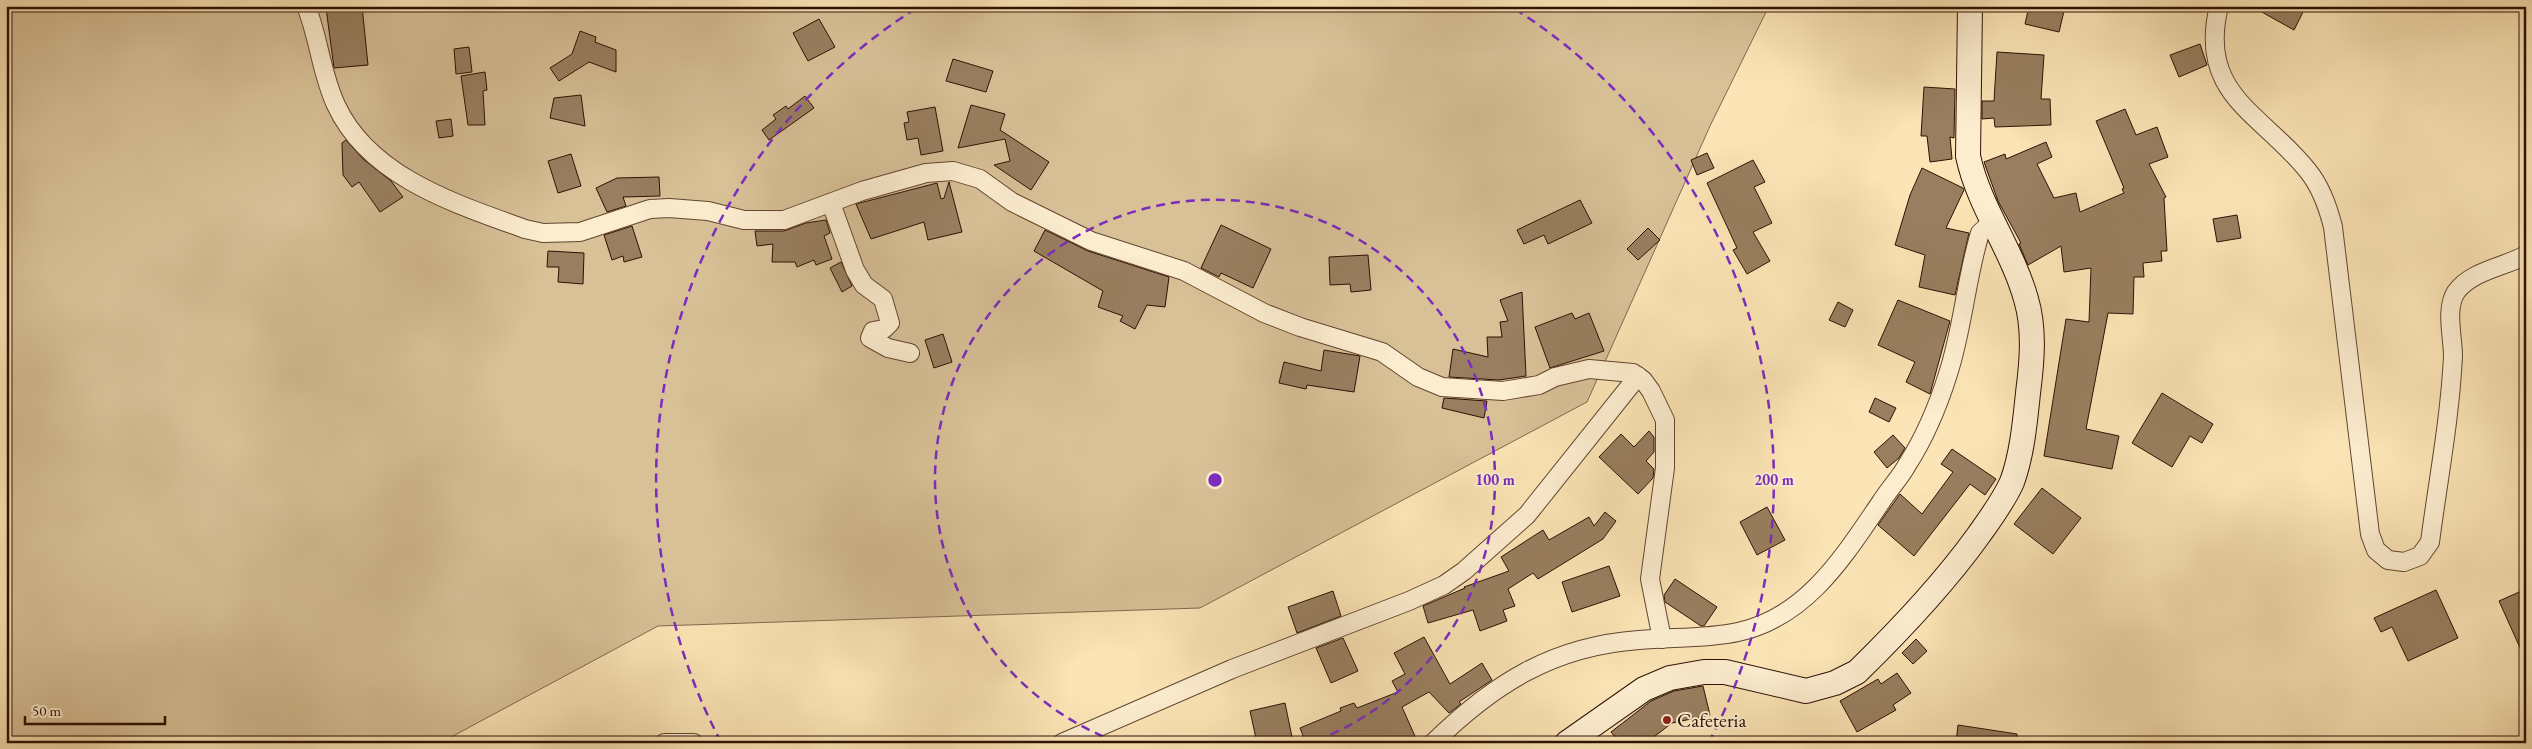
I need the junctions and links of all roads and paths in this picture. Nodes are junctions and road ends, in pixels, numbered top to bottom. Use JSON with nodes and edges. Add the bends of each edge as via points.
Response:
{"nodes":[{"id":1,"x":306,"y":6,"type":"edge"},
{"id":2,"x":1970,"y":6,"type":"edge"},
{"id":3,"x":2218,"y":6,"type":"edge"},
{"id":4,"x":831,"y":202,"type":"junction"},
{"id":5,"x":1992,"y":222,"type":"junction"},
{"id":6,"x":2526,"y":255,"type":"edge"},
{"id":7,"x":910,"y":353,"type":"dead end"},
{"id":8,"x":1638,"y":376,"type":"junction"},
{"id":9,"x":1662,"y":639,"type":"junction"},
{"id":10,"x":664,"y":743,"type":"edge"},
{"id":11,"x":694,"y":743,"type":"edge"},
{"id":12,"x":1062,"y":743,"type":"edge"},
{"id":13,"x":1433,"y":743,"type":"edge"},
{"id":14,"x":1568,"y":743,"type":"edge"}],
"edges":[{"from":1,"to":4,"type":"street","via":[[329,89],[344,120],[357,136],[385,163],[415,184],[495,219],[525,229],[562,234],[596,228],[650,209],[688,209],[744,220],[771,221],[794,217]]},
{"from":2,"to":5,"type":"main road","via":[[1968,156]]},
{"from":3,"to":6,"type":"street","via":[[2214,49],[2221,76],[2235,100],[2308,170],[2327,204],[2333,227],[2370,534],[2376,550],[2388,560],[2404,562],[2420,556],[2430,542],[2450,396],[2451,304],[2455,294],[2474,277]]},
{"from":4,"to":7,"type":"street","via":[[855,270],[864,285],[880,294],[888,309],[890,323],[873,332],[870,338],[888,348]]},
{"from":4,"to":8,"type":"street","via":[[926,173],[962,173],[980,179],[1012,202],[1091,241],[1184,271],[1264,313],[1300,327],[1382,352],[1418,377],[1442,386],[1503,392],[1539,385],[1564,374],[1589,369],[1628,372]]},
{"from":5,"to":9,"type":"street","via":[[1980,233],[1949,373],[1937,406],[1907,466],[1840,562],[1802,600],[1770,621],[1736,632]]},
{"from":5,"to":14,"type":"main road","via":[[2020,281],[2031,318],[2026,413],[2017,463],[2007,493],[1946,578],[1858,672],[1835,683],[1806,690],[1725,672],[1684,675],[1644,689]]},
{"from":8,"to":9,"type":"street","via":[[1655,398],[1665,420],[1665,468],[1650,579]]},
{"from":8,"to":12,"type":"street","via":[[1527,515],[1444,585],[1232,669]]},
{"from":9,"to":13,"type":"street","via":[[1593,647],[1523,672],[1479,700]]},
{"from":10,"to":11,"type":"street"}]}
